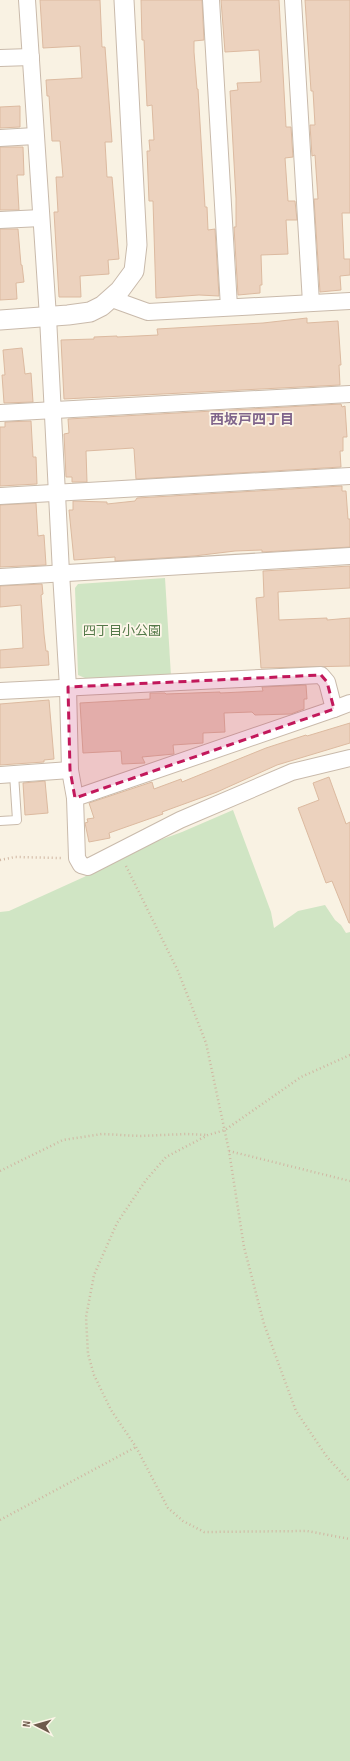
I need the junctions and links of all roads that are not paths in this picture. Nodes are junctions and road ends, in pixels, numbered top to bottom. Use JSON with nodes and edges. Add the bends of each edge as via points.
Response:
{"nodes":[{"id":1,"x":27,"y":0,"type":"edge"},
{"id":2,"x":124,"y":0,"type":"edge"},
{"id":3,"x":211,"y":0,"type":"edge"},
{"id":4,"x":293,"y":0,"type":"edge"},
{"id":5,"x":31,"y":57,"type":"junction"},
{"id":6,"x":0,"y":58,"type":"edge"},
{"id":7,"x":35,"y":136,"type":"junction"},
{"id":8,"x":0,"y":138,"type":"edge"},
{"id":9,"x":40,"y":218,"type":"junction"},
{"id":10,"x":0,"y":220,"type":"edge"},
{"id":11,"x":112,"y":299,"type":"junction"},
{"id":12,"x":350,"y":301,"type":"edge"},
{"id":13,"x":311,"y":303,"type":"junction"},
{"id":14,"x":229,"y":307,"type":"junction"},
{"id":15,"x":48,"y":317,"type":"junction"},
{"id":16,"x":0,"y":320,"type":"edge"},
{"id":17,"x":350,"y":394,"type":"edge"},
{"id":18,"x":52,"y":410,"type":"junction"},
{"id":19,"x":0,"y":414,"type":"edge"},
{"id":20,"x":350,"y":476,"type":"edge"},
{"id":21,"x":57,"y":493,"type":"junction"},
{"id":22,"x":0,"y":496,"type":"edge"},
{"id":23,"x":350,"y":556,"type":"edge"},
{"id":24,"x":61,"y":573,"type":"junction"},
{"id":25,"x":0,"y":577,"type":"edge"},
{"id":26,"x":68,"y":687,"type":"junction"},
{"id":27,"x":0,"y":692,"type":"edge"},
{"id":28,"x":350,"y":703,"type":"edge"},
{"id":29,"x":334,"y":709,"type":"junction"},
{"id":30,"x":350,"y":758,"type":"edge"},
{"id":31,"x":70,"y":770,"type":"junction"},
{"id":32,"x":7,"y":775,"type":"edge"},
{"id":33,"x":75,"y":798,"type":"junction"},
{"id":34,"x":0,"y":821,"type":"edge"}],
"edges":[{"from":1,"to":5,"type":"street"},
{"from":2,"to":11,"type":"street","via":[[137,245],[134,270]]},
{"from":3,"to":14,"type":"street"},
{"from":4,"to":13,"type":"street"},
{"from":5,"to":6,"type":"street"},
{"from":5,"to":7,"type":"street"},
{"from":7,"to":8,"type":"street"},
{"from":7,"to":9,"type":"street"},
{"from":9,"to":10,"type":"street"},
{"from":9,"to":15,"type":"street"},
{"from":11,"to":14,"type":"street","via":[[148,312]]},
{"from":11,"to":15,"type":"street","via":[[90,312]]},
{"from":12,"to":13,"type":"street"},
{"from":13,"to":14,"type":"street"},
{"from":15,"to":16,"type":"street"},
{"from":15,"to":18,"type":"street"},
{"from":17,"to":18,"type":"street"},
{"from":18,"to":19,"type":"street"},
{"from":18,"to":21,"type":"street"},
{"from":20,"to":21,"type":"street"},
{"from":21,"to":22,"type":"street"},
{"from":21,"to":24,"type":"street"},
{"from":23,"to":24,"type":"street"},
{"from":24,"to":25,"type":"street"},
{"from":24,"to":26,"type":"street"},
{"from":26,"to":27,"type":"street"},
{"from":26,"to":29,"type":"street","via":[[321,676],[327,682]]},
{"from":26,"to":31,"type":"street"},
{"from":28,"to":29,"type":"street"},
{"from":29,"to":33,"type":"street"},
{"from":30,"to":33,"type":"street","via":[[292,772],[180,820],[88,867],[80,865],[77,858]]},
{"from":31,"to":32,"type":"street"},
{"from":31,"to":33,"type":"street"},
{"from":32,"to":34,"type":"lane","via":[[17,820]]}]}
